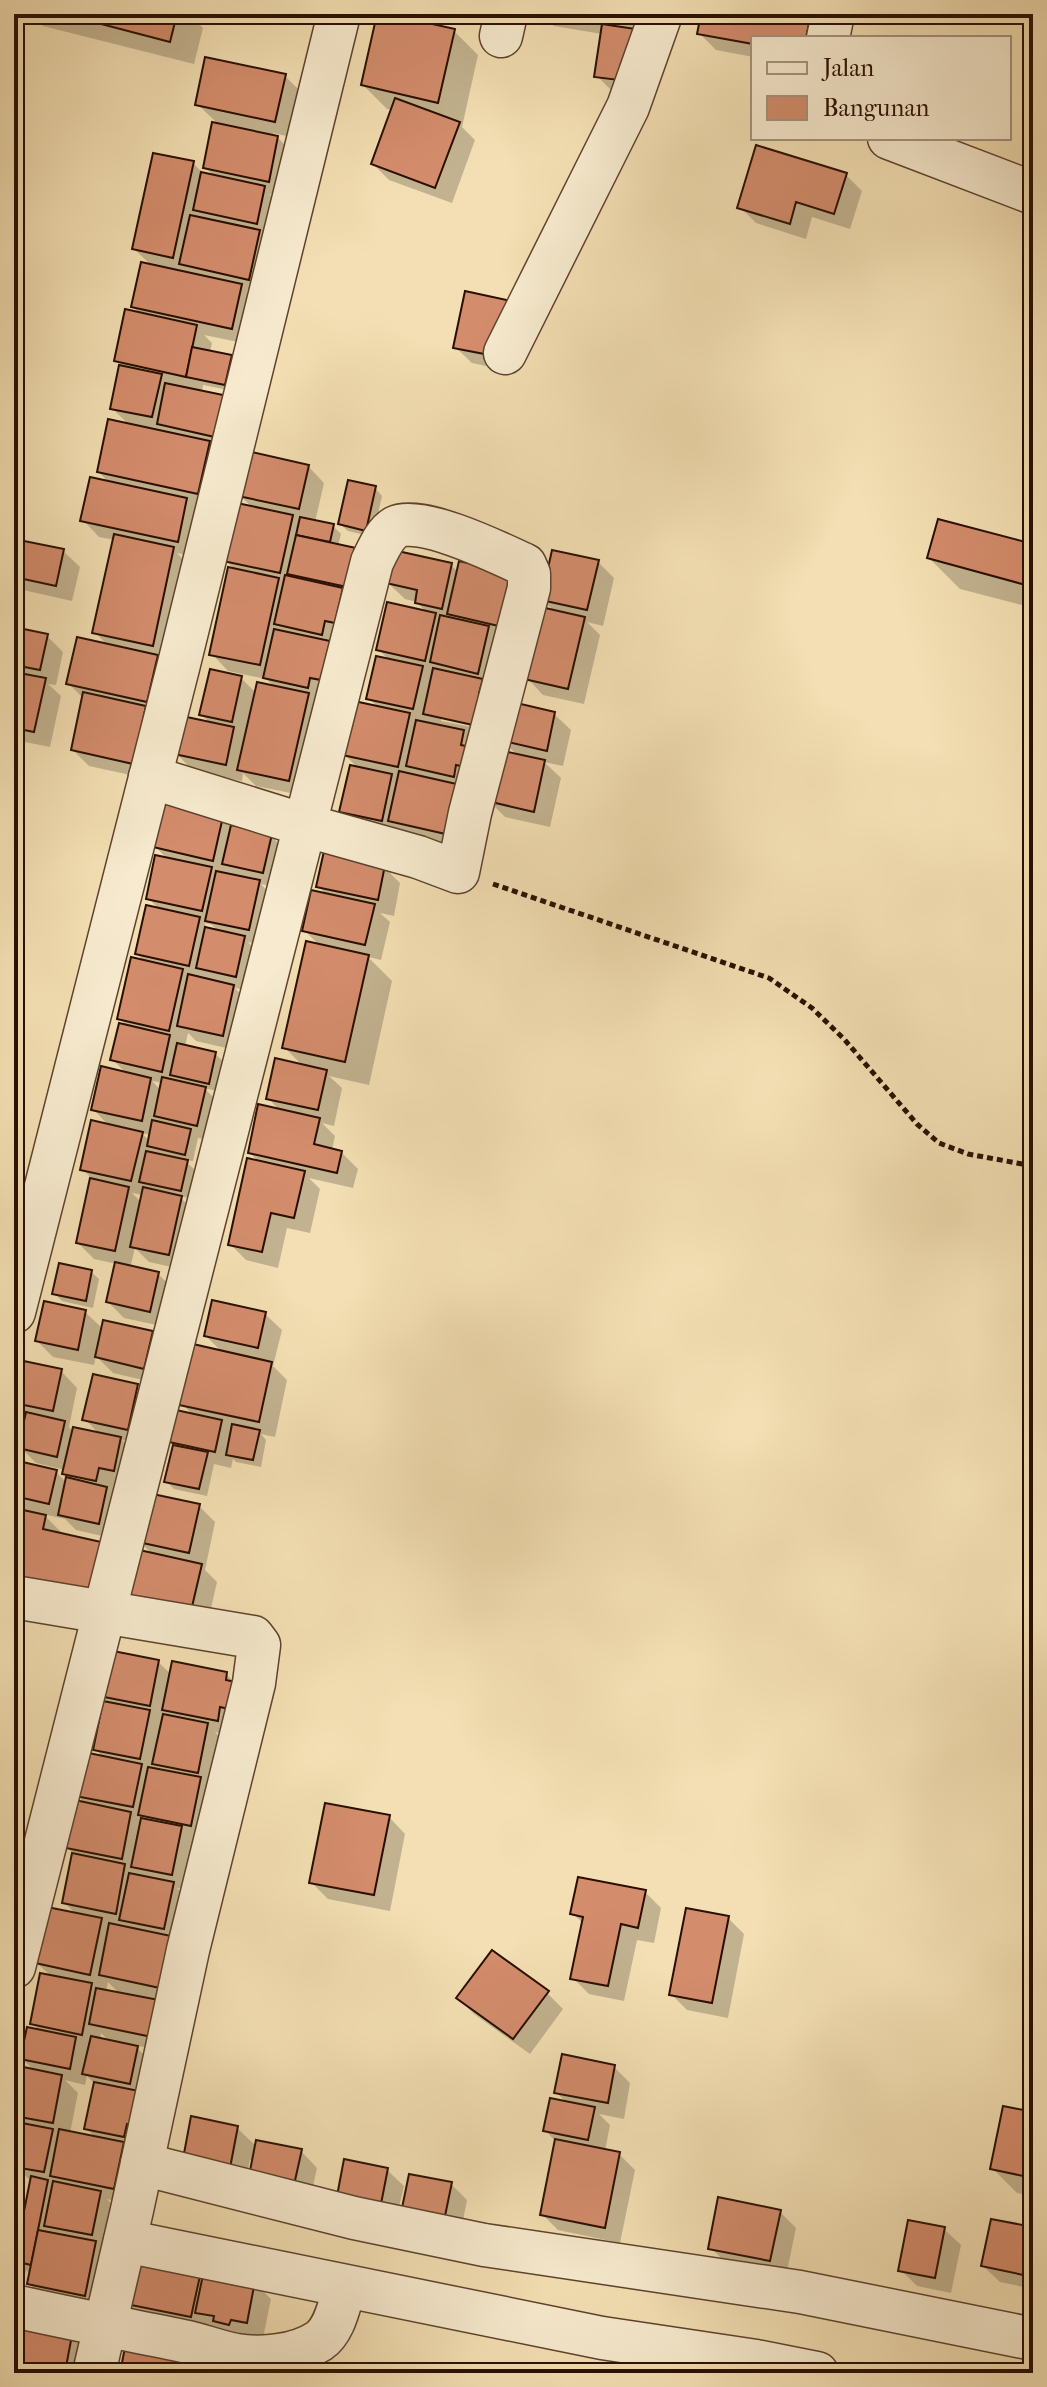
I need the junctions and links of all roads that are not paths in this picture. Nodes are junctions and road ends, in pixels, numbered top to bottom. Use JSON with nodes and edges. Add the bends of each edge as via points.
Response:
{"nodes":[{"id":1,"x":339,"y":14,"type":"edge"},
{"id":2,"x":661,"y":14,"type":"edge"},
{"id":3,"x":833,"y":14,"type":"edge"},
{"id":4,"x":828,"y":36,"type":"edge"},
{"id":5,"x":894,"y":140,"type":"edge"},
{"id":6,"x":1033,"y":193,"type":"edge"},
{"id":7,"x":505,"y":353,"type":"dead end"},
{"id":8,"x":150,"y":777,"type":"junction"},
{"id":9,"x":304,"y":825,"type":"junction"},
{"id":10,"x":14,"y":1312,"type":"edge"},
{"id":11,"x":14,"y":1597,"type":"edge"},
{"id":12,"x":106,"y":1613,"type":"junction"},
{"id":13,"x":14,"y":1967,"type":"edge"},
{"id":14,"x":142,"y":2164,"type":"junction"},
{"id":15,"x":125,"y":2241,"type":"junction"},
{"id":16,"x":345,"y":2287,"type":"junction"},
{"id":17,"x":14,"y":2306,"type":"edge"},
{"id":18,"x":104,"y":2327,"type":"junction"},
{"id":19,"x":1033,"y":2339,"type":"edge"},
{"id":20,"x":598,"y":2356,"type":"edge"},
{"id":21,"x":235,"y":2364,"type":"edge"},
{"id":22,"x":94,"y":2373,"type":"edge"},
{"id":23,"x":817,"y":2373,"type":"edge"}],
"edges":[{"from":1,"to":8,"type":"street"},
{"from":2,"to":7,"type":"street","via":[[628,107]]},
{"from":3,"to":4,"type":"street"},
{"from":5,"to":6,"type":"street"},
{"from":8,"to":9,"type":"street"},
{"from":8,"to":10,"type":"street"},
{"from":9,"to":9,"type":"street","via":[[381,543],[406,523],[525,565],[529,588],[458,872]]},
{"from":9,"to":12,"type":"street"},
{"from":11,"to":12,"type":"street"},
{"from":12,"to":13,"type":"street"},
{"from":12,"to":14,"type":"street","via":[[253,1637],[259,1645]]},
{"from":14,"to":15,"type":"street"},
{"from":14,"to":19,"type":"street","via":[[484,2245],[800,2292]]},
{"from":15,"to":16,"type":"street"},
{"from":15,"to":18,"type":"street"},
{"from":16,"to":20,"type":"street"},
{"from":16,"to":21,"type":"street","via":[[330,2330],[321,2340]]},
{"from":17,"to":18,"type":"street"},
{"from":18,"to":21,"type":"street","via":[[190,2343]]},
{"from":18,"to":22,"type":"street"},
{"from":20,"to":23,"type":"street"}]}
